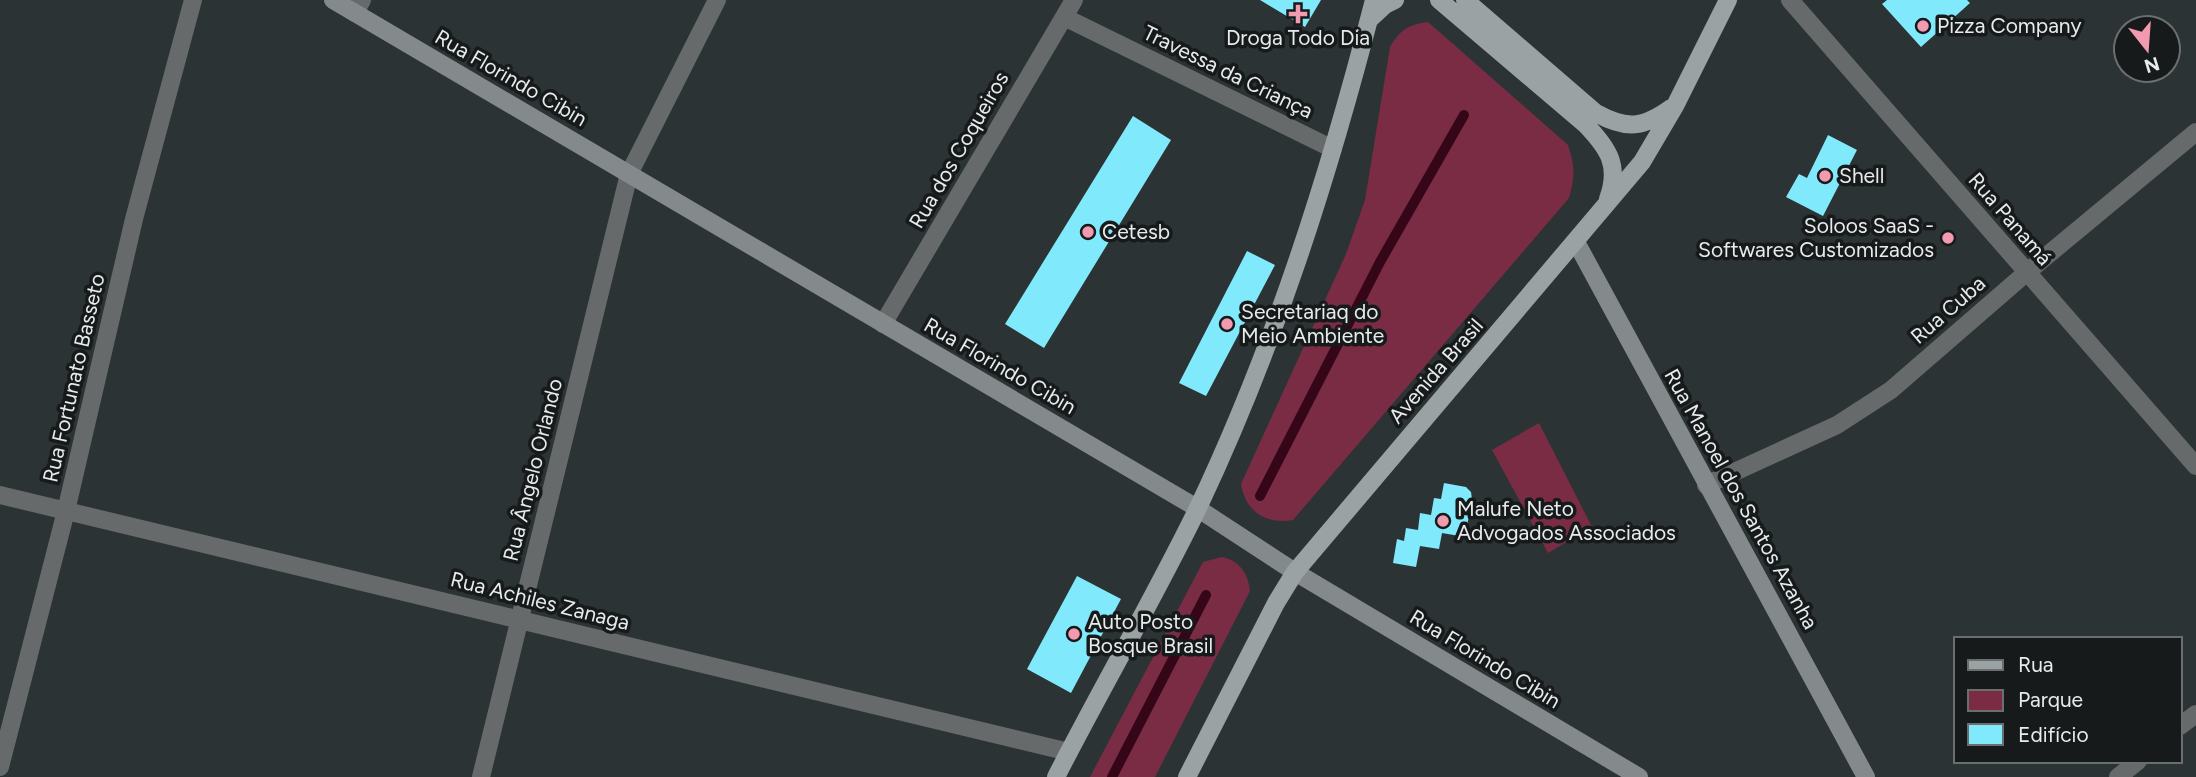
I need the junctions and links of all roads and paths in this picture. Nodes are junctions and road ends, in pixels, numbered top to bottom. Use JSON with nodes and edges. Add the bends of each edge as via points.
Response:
{"nodes":[{"id":1,"x":193,"y":0,"type":"edge"},
{"id":2,"x":333,"y":0,"type":"edge"},
{"id":3,"x":717,"y":0,"type":"edge"},
{"id":4,"x":1074,"y":0,"type":"edge"},
{"id":5,"x":1374,"y":0,"type":"edge"},
{"id":6,"x":1395,"y":0,"type":"edge"},
{"id":7,"x":1439,"y":0,"type":"edge"},
{"id":8,"x":1465,"y":0,"type":"edge"},
{"id":9,"x":1728,"y":0,"type":"edge"},
{"id":10,"x":1790,"y":0,"type":"edge"},
{"id":11,"x":358,"y":6,"type":"edge"},
{"id":12,"x":1064,"y":17,"type":"junction"},
{"id":13,"x":1368,"y":21,"type":"junction"},
{"id":14,"x":1675,"y":106,"type":"junction"},
{"id":15,"x":2196,"y":132,"type":"edge"},
{"id":16,"x":1334,"y":149,"type":"junction"},
{"id":17,"x":629,"y":174,"type":"junction"},
{"id":18,"x":1606,"y":206,"type":"junction"},
{"id":19,"x":1576,"y":242,"type":"junction"},
{"id":20,"x":2026,"y":272,"type":"junction"},
{"id":21,"x":883,"y":324,"type":"junction"},
{"id":22,"x":2196,"y":466,"type":"edge"},
{"id":23,"x":1706,"y":485,"type":"junction"},
{"id":24,"x":0,"y":495,"type":"edge"},
{"id":25,"x":1197,"y":508,"type":"junction"},
{"id":26,"x":66,"y":511,"type":"junction"},
{"id":27,"x":1296,"y":572,"type":"junction"},
{"id":28,"x":520,"y":620,"type":"junction"},
{"id":29,"x":2196,"y":713,"type":"edge"},
{"id":30,"x":2182,"y":724,"type":"edge"},
{"id":31,"x":1851,"y":749,"type":"junction"},
{"id":32,"x":1069,"y":752,"type":"junction"},
{"id":33,"x":2136,"y":763,"type":"edge"},
{"id":34,"x":0,"y":767,"type":"edge"},
{"id":35,"x":481,"y":777,"type":"edge"},
{"id":36,"x":1056,"y":777,"type":"edge"},
{"id":37,"x":1187,"y":777,"type":"edge"},
{"id":38,"x":1639,"y":777,"type":"edge"},
{"id":39,"x":1859,"y":777,"type":"edge"},
{"id":40,"x":1866,"y":777,"type":"edge"},
{"id":41,"x":2119,"y":777,"type":"edge"}],
"edges":[{"from":1,"to":26,"type":"street","name":"Rua Fortunato Basseto","via":[[134,219]]},
{"from":2,"to":11,"type":"main road","name":"Rua Florindo Cibin"},
{"from":3,"to":17,"type":"street","name":"Rua Ângelo Orlando"},
{"from":4,"to":12,"type":"street","name":"Rua dos Coqueiros"},
{"from":5,"to":13,"type":"main road"},
{"from":6,"to":13,"type":"main road"},
{"from":7,"to":18,"type":"main road","via":[[1603,143],[1613,163],[1614,185]]},
{"from":8,"to":14,"type":"main road","via":[[1596,113],[1616,124],[1655,120]]},
{"from":9,"to":14,"type":"main road","name":"Avenida Brasil"},
{"from":10,"to":20,"type":"street","name":"Rua Panamá"},
{"from":11,"to":17,"type":"main road","name":"Rua Florindo Cibin"},
{"from":12,"to":16,"type":"street","name":"Travessa da Criança"},
{"from":12,"to":21,"type":"street","name":"Rua dos Coqueiros"},
{"from":13,"to":16,"type":"main road"},
{"from":14,"to":18,"type":"main road","name":"Avenida Brasil","via":[[1642,162]]},
{"from":15,"to":20,"type":"street","name":"Rua Cuba"},
{"from":16,"to":25,"type":"main road","via":[[1270,341]]},
{"from":17,"to":21,"type":"main road","name":"Rua Florindo Cibin"},
{"from":17,"to":28,"type":"street","name":"Rua Ângelo Orlando"},
{"from":18,"to":19,"type":"main road","name":"Avenida Brasil"},
{"from":19,"to":23,"type":"main road","name":"Rua Manoel dos Santos Azanha"},
{"from":19,"to":27,"type":"main road","name":"Avenida Brasil"},
{"from":20,"to":22,"type":"street","name":"Rua Panamá"},
{"from":20,"to":23,"type":"street","name":"Rua Cuba","via":[[1891,390],[1837,425]]},
{"from":21,"to":25,"type":"main road","name":"Rua Florindo Cibin"},
{"from":23,"to":31,"type":"main road","name":"Rua Manoel dos Santos Azanha"},
{"from":24,"to":26,"type":"street","name":"Rua Achiles Zanaga"},
{"from":25,"to":27,"type":"main road","name":"Rua Florindo Cibin"},
{"from":25,"to":32,"type":"main road"},
{"from":26,"to":28,"type":"street","name":"Rua Achiles Zanaga"},
{"from":26,"to":34,"type":"street","name":"Rua Fortunato Basseto"},
{"from":27,"to":37,"type":"main road","name":"Avenida Brasil"},
{"from":27,"to":38,"type":"main road","name":"Rua Florindo Cibin"},
{"from":28,"to":32,"type":"street","name":"Rua Achiles Zanaga"},
{"from":28,"to":35,"type":"street","name":"Rua Ângelo Orlando"},
{"from":29,"to":30,"type":"street"},
{"from":31,"to":39,"type":"main road"},
{"from":31,"to":40,"type":"main road","name":"Rua Manoel dos Santos Azanha"},
{"from":32,"to":36,"type":"main road"},
{"from":33,"to":41,"type":"street"}]}
